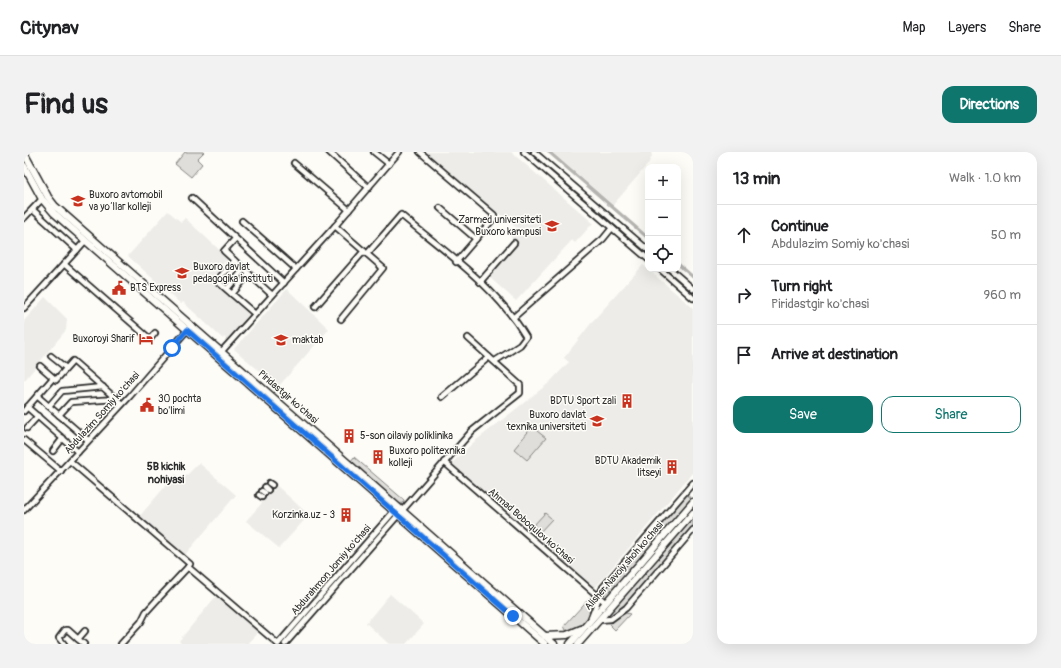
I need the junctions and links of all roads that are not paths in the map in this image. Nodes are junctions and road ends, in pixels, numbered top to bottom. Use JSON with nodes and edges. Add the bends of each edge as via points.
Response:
{"nodes":[{"id":1,"x":329,"y":152,"type":"edge"},
{"id":2,"x":374,"y":152,"type":"edge"},
{"id":3,"x":399,"y":152,"type":"edge"},
{"id":4,"x":420,"y":152,"type":"edge"},
{"id":5,"x":524,"y":152,"type":"edge"},
{"id":6,"x":534,"y":152,"type":"edge"},
{"id":7,"x":24,"y":153,"type":"edge"},
{"id":8,"x":294,"y":163,"type":"dead end"},
{"id":9,"x":389,"y":164,"type":"junction"},
{"id":10,"x":24,"y":166,"type":"edge"},
{"id":11,"x":369,"y":188,"type":"junction"},
{"id":12,"x":192,"y":198,"type":"dead end"},
{"id":13,"x":42,"y":199,"type":"junction"},
{"id":14,"x":440,"y":208,"type":"dead end"},
{"id":15,"x":33,"y":210,"type":"junction"},
{"id":16,"x":350,"y":210,"type":"junction"},
{"id":17,"x":24,"y":218,"type":"edge"},
{"id":18,"x":242,"y":221,"type":"dead end"},
{"id":19,"x":335,"y":226,"type":"junction"},
{"id":20,"x":612,"y":228,"type":"junction"},
{"id":21,"x":630,"y":235,"type":"junction"},
{"id":22,"x":234,"y":239,"type":"junction"},
{"id":23,"x":476,"y":239,"type":"junction"},
{"id":24,"x":626,"y":240,"type":"junction"},
{"id":25,"x":85,"y":241,"type":"junction"},
{"id":26,"x":638,"y":242,"type":"junction"},
{"id":27,"x":514,"y":243,"type":"dead end"},
{"id":28,"x":634,"y":247,"type":"junction"},
{"id":29,"x":645,"y":248,"type":"edge"},
{"id":30,"x":77,"y":250,"type":"junction"},
{"id":31,"x":366,"y":252,"type":"junction"},
{"id":32,"x":645,"y":256,"type":"edge"},
{"id":33,"x":234,"y":260,"type":"junction"},
{"id":34,"x":456,"y":262,"type":"junction"},
{"id":35,"x":64,"y":264,"type":"junction"},
{"id":36,"x":244,"y":269,"type":"junction"},
{"id":37,"x":296,"y":269,"type":"junction"},
{"id":38,"x":663,"y":272,"type":"edge"},
{"id":39,"x":674,"y":272,"type":"edge"},
{"id":40,"x":249,"y":274,"type":"junction"},
{"id":41,"x":284,"y":282,"type":"junction"},
{"id":42,"x":480,"y":282,"type":"junction"},
{"id":43,"x":693,"y":288,"type":"edge"},
{"id":44,"x":227,"y":289,"type":"junction"},
{"id":45,"x":232,"y":294,"type":"junction"},
{"id":46,"x":272,"y":295,"type":"junction"},
{"id":47,"x":693,"y":298,"type":"edge"},
{"id":48,"x":315,"y":307,"type":"dead end"},
{"id":49,"x":24,"y":308,"type":"edge"},
{"id":50,"x":255,"y":314,"type":"junction"},
{"id":51,"x":514,"y":317,"type":"junction"},
{"id":52,"x":341,"y":319,"type":"dead end"},
{"id":53,"x":189,"y":328,"type":"junction"},
{"id":54,"x":155,"y":333,"type":"dead end"},
{"id":55,"x":468,"y":338,"type":"dead end"},
{"id":56,"x":221,"y":352,"type":"junction"},
{"id":57,"x":51,"y":357,"type":"dead end"},
{"id":58,"x":490,"y":357,"type":"junction"},
{"id":59,"x":494,"y":361,"type":"junction"},
{"id":60,"x":40,"y":366,"type":"dead end"},
{"id":61,"x":65,"y":370,"type":"junction"},
{"id":62,"x":53,"y":378,"type":"junction"},
{"id":63,"x":103,"y":387,"type":"junction"},
{"id":64,"x":37,"y":396,"type":"junction"},
{"id":65,"x":442,"y":397,"type":"dead end"},
{"id":66,"x":116,"y":399,"type":"junction"},
{"id":67,"x":122,"y":404,"type":"junction"},
{"id":68,"x":49,"y":406,"type":"junction"},
{"id":69,"x":26,"y":409,"type":"edge"},
{"id":70,"x":59,"y":415,"type":"junction"},
{"id":71,"x":38,"y":416,"type":"junction"},
{"id":72,"x":27,"y":428,"type":"dead end"},
{"id":73,"x":63,"y":438,"type":"junction"},
{"id":74,"x":24,"y":440,"type":"edge"},
{"id":75,"x":88,"y":440,"type":"junction"},
{"id":76,"x":52,"y":450,"type":"dead end"},
{"id":77,"x":78,"y":452,"type":"junction"},
{"id":78,"x":70,"y":461,"type":"junction"},
{"id":79,"x":444,"y":462,"type":"junction"},
{"id":80,"x":61,"y":471,"type":"junction"},
{"id":81,"x":692,"y":484,"type":"edge"},
{"id":82,"x":693,"y":502,"type":"edge"},
{"id":83,"x":24,"y":510,"type":"edge"},
{"id":84,"x":398,"y":511,"type":"junction"},
{"id":85,"x":693,"y":512,"type":"edge"},
{"id":86,"x":693,"y":530,"type":"edge"},
{"id":87,"x":188,"y":566,"type":"junction"},
{"id":88,"x":598,"y":597,"type":"junction"},
{"id":89,"x":606,"y":603,"type":"junction"},
{"id":90,"x":591,"y":620,"type":"junction"},
{"id":91,"x":600,"y":620,"type":"junction"},
{"id":92,"x":584,"y":628,"type":"junction"},
{"id":93,"x":85,"y":631,"type":"dead end"},
{"id":94,"x":588,"y":633,"type":"junction"},
{"id":95,"x":78,"y":639,"type":"junction"},
{"id":96,"x":543,"y":641,"type":"edge"},
{"id":97,"x":64,"y":644,"type":"edge"},
{"id":98,"x":84,"y":644,"type":"edge"},
{"id":99,"x":121,"y":644,"type":"edge"},
{"id":100,"x":278,"y":644,"type":"edge"},
{"id":101,"x":285,"y":644,"type":"edge"},
{"id":102,"x":554,"y":644,"type":"edge"},
{"id":103,"x":570,"y":644,"type":"edge"},
{"id":104,"x":578,"y":644,"type":"edge"},
{"id":105,"x":586,"y":644,"type":"edge"}],
"edges":[{"from":1,"to":11,"type":"street"},
{"from":2,"to":9,"type":"street"},
{"from":3,"to":9,"type":"street"},
{"from":4,"to":23,"type":"street","via":[[492,213],[494,218]]},
{"from":5,"to":20,"type":"street"},
{"from":6,"to":21,"type":"street"},
{"from":7,"to":53,"type":"main road","name":"Piridastgir ko'chasi","via":[[55,206]]},
{"from":8,"to":16,"type":"street"},
{"from":9,"to":11,"type":"street"},
{"from":10,"to":13,"type":"main road","name":"Piridastgir ko'chasi"},
{"from":11,"to":16,"type":"street"},
{"from":12,"to":22,"type":"street"},
{"from":13,"to":15,"type":"street"},
{"from":13,"to":25,"type":"main road","name":"Piridastgir ko'chasi","via":[[50,210]]},
{"from":14,"to":23,"type":"street"},
{"from":15,"to":17,"type":"street"},
{"from":15,"to":30,"type":"street"},
{"from":16,"to":19,"type":"street"},
{"from":18,"to":37,"type":"street"},
{"from":19,"to":31,"type":"street"},
{"from":19,"to":37,"type":"street"},
{"from":20,"to":24,"type":"street"},
{"from":20,"to":51,"type":"street","via":[[603,239]]},
{"from":21,"to":24,"type":"street"},
{"from":21,"to":26,"type":"street"},
{"from":22,"to":33,"type":"street","via":[[224,251]]},
{"from":22,"to":41,"type":"street"},
{"from":23,"to":34,"type":"street"},
{"from":24,"to":28,"type":"street"},
{"from":25,"to":30,"type":"street"},
{"from":25,"to":53,"type":"main road","name":"Piridastgir ko'chasi"},
{"from":26,"to":28,"type":"street"},
{"from":26,"to":29,"type":"street"},
{"from":27,"to":42,"type":"street"},
{"from":28,"to":32,"type":"street"},
{"from":30,"to":35,"type":"street"},
{"from":31,"to":34,"type":"street","via":[[401,215]]},
{"from":31,"to":48,"type":"street"},
{"from":31,"to":52,"type":"street","via":[[383,270]]},
{"from":33,"to":36,"type":"street"},
{"from":33,"to":44,"type":"street","via":[[217,281]]},
{"from":34,"to":42,"type":"street"},
{"from":35,"to":49,"type":"street"},
{"from":35,"to":54,"type":"street","via":[[150,339]]},
{"from":36,"to":40,"type":"street"},
{"from":36,"to":44,"type":"street"},
{"from":37,"to":41,"type":"street"},
{"from":38,"to":47,"type":"street"},
{"from":39,"to":43,"type":"street"},
{"from":40,"to":45,"type":"street"},
{"from":40,"to":46,"type":"street"},
{"from":41,"to":46,"type":"street"},
{"from":42,"to":51,"type":"street","via":[[497,296]]},
{"from":44,"to":45,"type":"street"},
{"from":45,"to":50,"type":"street"},
{"from":46,"to":50,"type":"street"},
{"from":50,"to":56,"type":"street"},
{"from":51,"to":59,"type":"street","via":[[526,337],[520,345]]},
{"from":53,"to":56,"type":"main road","name":"Piridastgir ko'chasi"},
{"from":53,"to":67,"type":"street","name":"Abdulazim Somiy ko'chasi"},
{"from":53,"to":84,"type":"main road","name":"Piridastgir ko'chasi"},
{"from":55,"to":58,"type":"street"},
{"from":56,"to":84,"type":"main road","name":"Piridastgir ko'chasi"},
{"from":57,"to":61,"type":"street"},
{"from":58,"to":59,"type":"street"},
{"from":58,"to":65,"type":"street"},
{"from":59,"to":79,"type":"street","via":[[520,385],[520,393],[472,431]]},
{"from":60,"to":62,"type":"street"},
{"from":61,"to":62,"type":"street","via":[[56,380]]},
{"from":61,"to":63,"type":"street","via":[[74,360]]},
{"from":62,"to":64,"type":"street"},
{"from":63,"to":66,"type":"street"},
{"from":63,"to":68,"type":"street","via":[[62,391]]},
{"from":64,"to":68,"type":"street"},
{"from":64,"to":69,"type":"street"},
{"from":66,"to":67,"type":"street"},
{"from":66,"to":70,"type":"street","via":[[70,402]]},
{"from":67,"to":75,"type":"street","name":"Abdulazim Somiy ko'chasi"},
{"from":68,"to":70,"type":"street"},
{"from":69,"to":71,"type":"street"},
{"from":70,"to":75,"type":"street"},
{"from":71,"to":72,"type":"street"},
{"from":71,"to":73,"type":"street"},
{"from":73,"to":76,"type":"street"},
{"from":73,"to":77,"type":"street"},
{"from":74,"to":80,"type":"street"},
{"from":75,"to":77,"type":"street","name":"Abdulazim Somiy ko'chasi"},
{"from":77,"to":78,"type":"street","name":"Abdulazim Somiy ko'chasi"},
{"from":78,"to":80,"type":"street","name":"Abdulazim Somiy ko'chasi"},
{"from":78,"to":87,"type":"street","via":[[190,564]]},
{"from":79,"to":84,"type":"street"},
{"from":79,"to":88,"type":"street","name":"Ahmad Boboqulov ko'chasi"},
{"from":80,"to":83,"type":"street","name":"Abdulazim Somiy ko'chasi"},
{"from":81,"to":88,"type":"street","via":[[607,583]]},
{"from":82,"to":89,"type":"main road","name":"Alisher Navoiy shoh ko'chasi"},
{"from":84,"to":96,"type":"main road","name":"Piridastgir ko'chasi"},
{"from":84,"to":100,"type":"street","name":"Abdurahmon Jomiy ko'chasi"},
{"from":84,"to":101,"type":"street","name":"Abdurahmon Jomiy ko'chasi"},
{"from":85,"to":91,"type":"main road","name":"Alisher Navoiy shoh ko'chasi"},
{"from":86,"to":91,"type":"street","via":[[626,608],[611,619]]},
{"from":87,"to":99,"type":"street"},
{"from":87,"to":100,"type":"street"},
{"from":88,"to":89,"type":"street","name":"Ahmad Boboqulov ko'chasi"},
{"from":88,"to":90,"type":"street"},
{"from":89,"to":90,"type":"main road","name":"Alisher Navoiy shoh ko'chasi"},
{"from":90,"to":92,"type":"main road","name":"Alisher Navoiy shoh ko'chasi"},
{"from":91,"to":94,"type":"main road","name":"Alisher Navoiy shoh ko'chasi"},
{"from":92,"to":96,"type":"main road"},
{"from":92,"to":103,"type":"main road","name":"Alisher Navoiy shoh ko'chasi"},
{"from":93,"to":95,"type":"street"},
{"from":94,"to":104,"type":"main road","name":"Alisher Navoiy shoh ko'chasi"},
{"from":94,"to":105,"type":"main road"},
{"from":95,"to":97,"type":"street","via":[[65,630],[59,638]]},
{"from":95,"to":98,"type":"street"},
{"from":96,"to":102,"type":"main road","name":"Piridastgir ko'chasi"}]}
